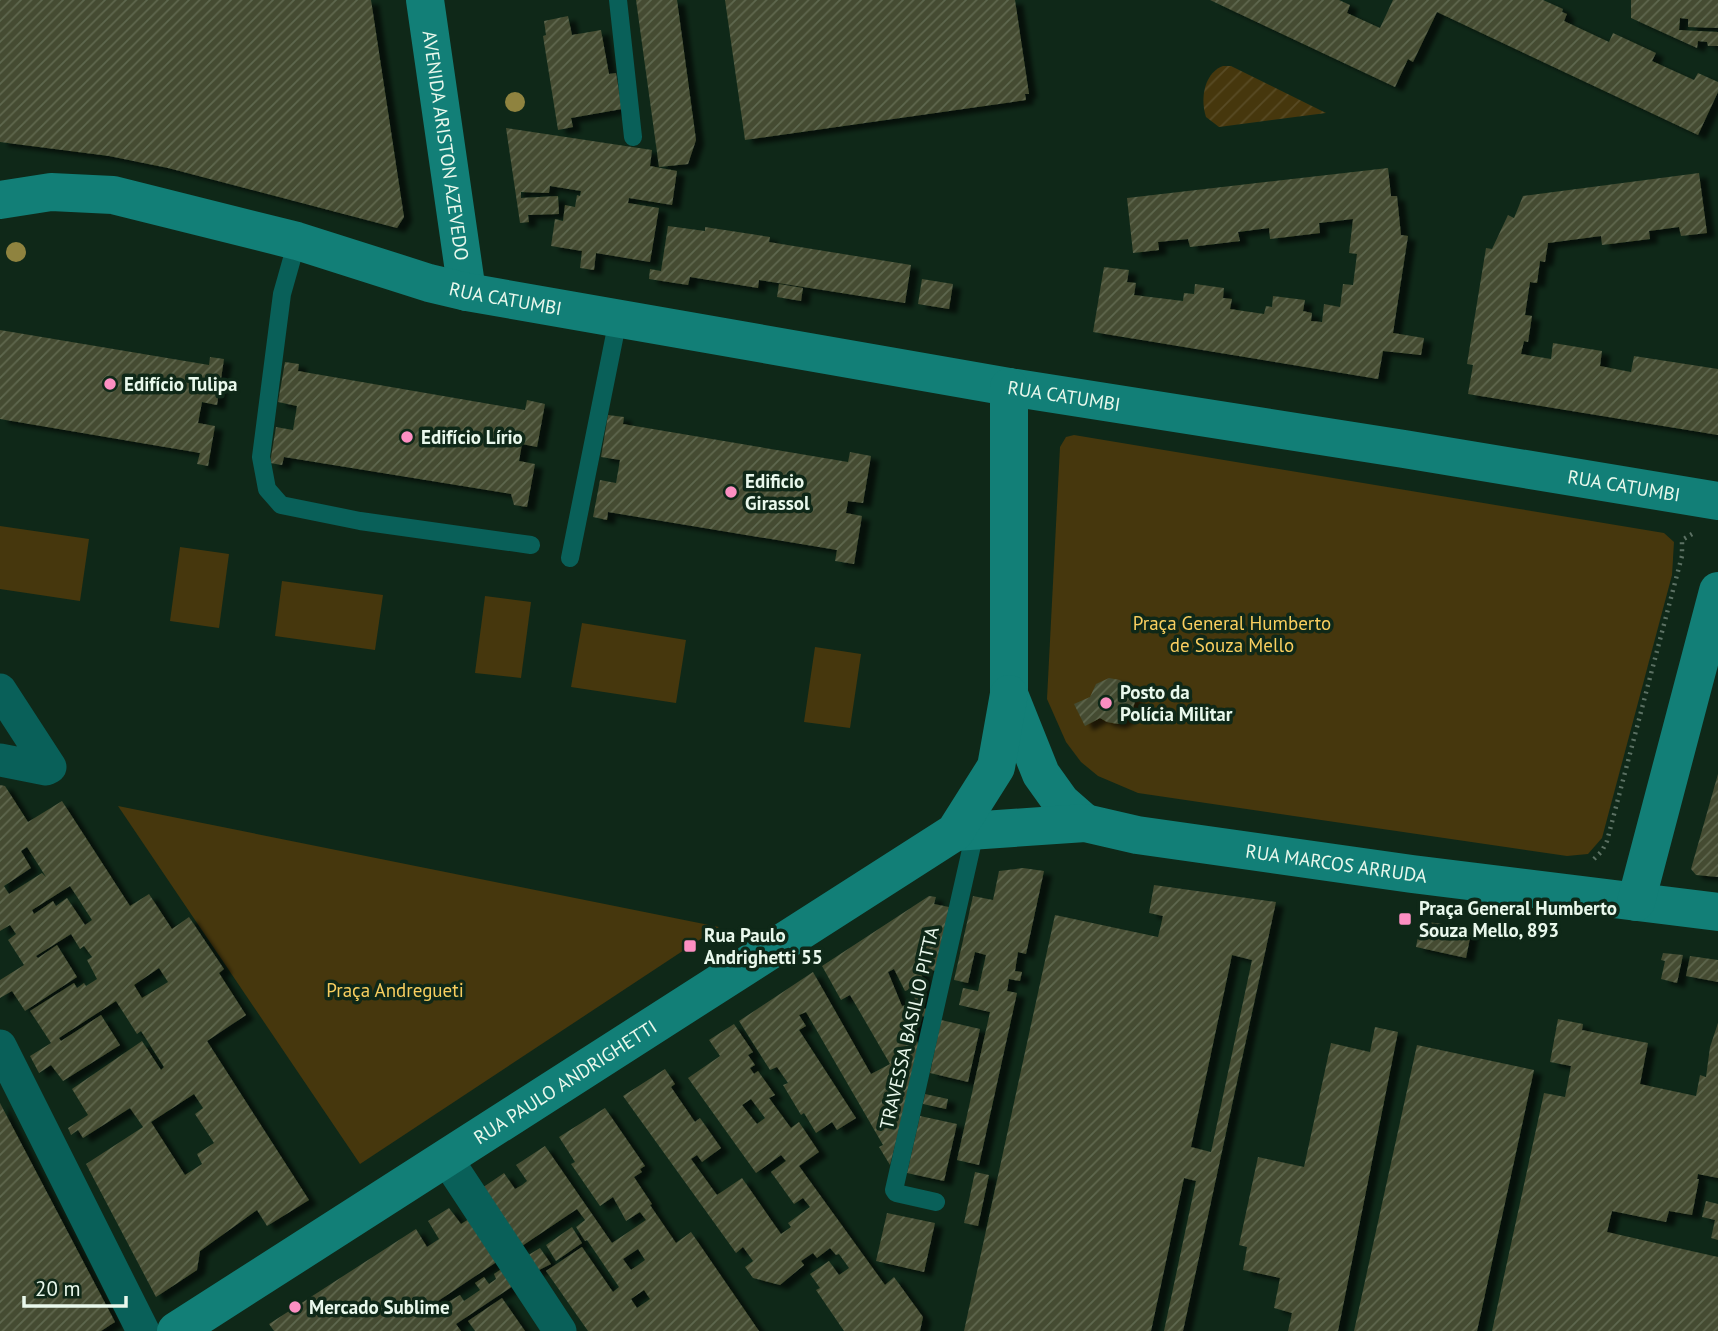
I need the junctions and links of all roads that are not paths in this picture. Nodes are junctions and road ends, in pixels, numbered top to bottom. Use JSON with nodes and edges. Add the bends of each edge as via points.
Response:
{"nodes":[{"id":1,"x":425,"y":0,"type":"edge"},
{"id":2,"x":618,"y":0,"type":"edge"},
{"id":3,"x":633,"y":136,"type":"dead end"},
{"id":4,"x":7,"y":194,"type":"edge"},
{"id":5,"x":455,"y":209,"type":"junction"},
{"id":6,"x":297,"y":241,"type":"junction"},
{"id":7,"x":411,"y":278,"type":"junction"},
{"id":8,"x":467,"y":292,"type":"junction"},
{"id":9,"x":618,"y":318,"type":"junction"},
{"id":10,"x":1009,"y":387,"type":"junction"},
{"id":11,"x":1718,"y":501,"type":"edge"},
{"id":12,"x":531,"y":545,"type":"dead end"},
{"id":13,"x":570,"y":558,"type":"dead end"},
{"id":14,"x":1718,"y":591,"type":"edge"},
{"id":15,"x":0,"y":690,"type":"edge"},
{"id":16,"x":1009,"y":694,"type":"junction"},
{"id":17,"x":0,"y":761,"type":"edge"},
{"id":18,"x":1085,"y":823,"type":"junction"},
{"id":19,"x":965,"y":832,"type":"junction"},
{"id":20,"x":1636,"y":902,"type":"junction"},
{"id":21,"x":1718,"y":912,"type":"edge"},
{"id":22,"x":0,"y":1046,"type":"edge"},
{"id":23,"x":446,"y":1158,"type":"junction"},
{"id":24,"x":936,"y":1202,"type":"dead end"},
{"id":25,"x":143,"y":1331,"type":"edge"},
{"id":26,"x":176,"y":1331,"type":"edge"},
{"id":27,"x":560,"y":1331,"type":"edge"}],
"edges":[{"from":1,"to":5,"type":"main road","name":"AVENIDA ARISTON AZEVEDO"},
{"from":2,"to":3,"type":"lane"},
{"from":4,"to":6,"type":"main road","name":"RUA CATUMBI","via":[[113,195]]},
{"from":5,"to":7,"type":"main road","name":"RUA CATUMBI","via":[[439,254]]},
{"from":5,"to":8,"type":"main road","name":"AVENIDA ARISTON AZEVEDO"},
{"from":6,"to":7,"type":"main road","name":"RUA CATUMBI"},
{"from":6,"to":12,"type":"lane","via":[[282,295],[261,457],[267,489],[281,505]]},
{"from":7,"to":8,"type":"main road","name":"RUA CATUMBI"},
{"from":8,"to":9,"type":"main road","name":"RUA CATUMBI"},
{"from":9,"to":10,"type":"main road","name":"RUA CATUMBI"},
{"from":9,"to":13,"type":"lane"},
{"from":10,"to":11,"type":"main road","name":"RUA CATUMBI"},
{"from":10,"to":16,"type":"main road"},
{"from":14,"to":20,"type":"main road"},
{"from":15,"to":17,"type":"street","via":[[50,767]]},
{"from":16,"to":18,"type":"main road","via":[[1041,774],[1061,802]]},
{"from":16,"to":19,"type":"main road","via":[[996,767]]},
{"from":18,"to":19,"type":"main road","name":"RUA MARCOS ARRUDA"},
{"from":18,"to":20,"type":"main road","name":"RUA MARCOS ARRUDA","via":[[1137,835]]},
{"from":19,"to":23,"type":"main road","name":"RUA PAULO ANDRIGHETTI"},
{"from":19,"to":24,"type":"lane","name":"TRAVESSA BASILIO PITTA","via":[[894,1190]]},
{"from":20,"to":21,"type":"main road","name":"RUA MARCOS ARRUDA"},
{"from":22,"to":25,"type":"street"},
{"from":23,"to":26,"type":"main road","name":"RUA PAULO ANDRIGHETTI"},
{"from":23,"to":27,"type":"street"}]}
